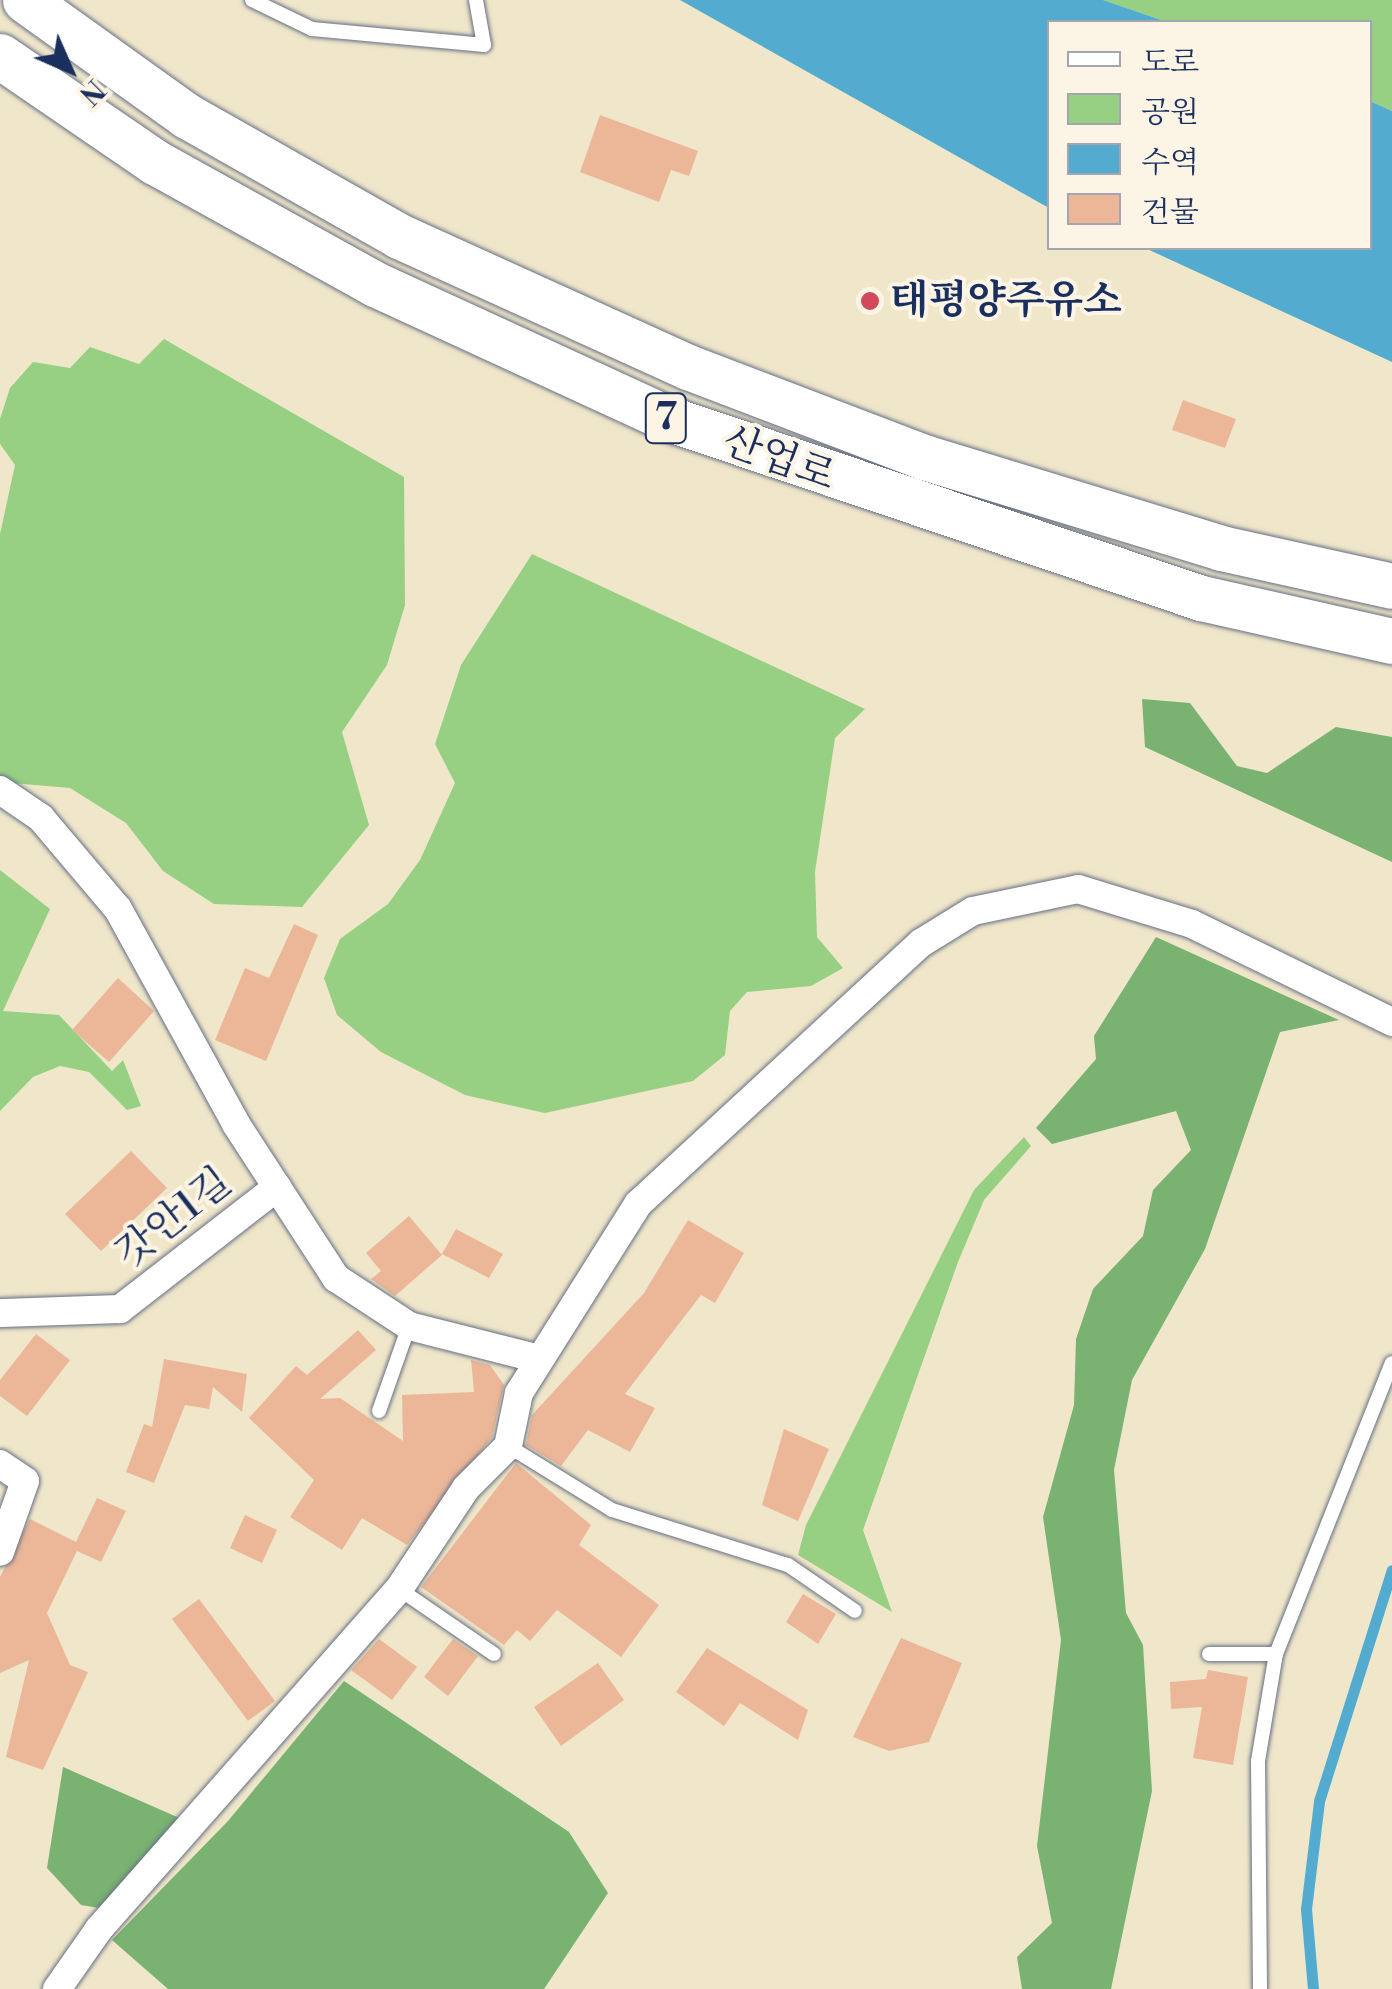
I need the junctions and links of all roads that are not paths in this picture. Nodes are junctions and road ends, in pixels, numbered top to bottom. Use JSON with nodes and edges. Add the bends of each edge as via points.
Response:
{"nodes":[{"id":1,"x":26,"y":0,"type":"edge"},
{"id":2,"x":252,"y":0,"type":"edge"},
{"id":3,"x":476,"y":0,"type":"edge"},
{"id":4,"x":0,"y":56,"type":"edge"},
{"id":5,"x":1392,"y":586,"type":"edge"},
{"id":6,"x":1392,"y":640,"type":"edge"},
{"id":7,"x":0,"y":790,"type":"edge"},
{"id":8,"x":1392,"y":1022,"type":"edge"},
{"id":9,"x":277,"y":1187,"type":"junction"},
{"id":10,"x":0,"y":1313,"type":"edge"},
{"id":11,"x":410,"y":1326,"type":"junction"},
{"id":12,"x":539,"y":1359,"type":"junction"},
{"id":13,"x":1392,"y":1363,"type":"edge"},
{"id":14,"x":379,"y":1411,"type":"dead end"},
{"id":15,"x":508,"y":1446,"type":"junction"},
{"id":16,"x":0,"y":1464,"type":"edge"},
{"id":17,"x":0,"y":1552,"type":"edge"},
{"id":18,"x":399,"y":1589,"type":"junction"},
{"id":19,"x":855,"y":1611,"type":"dead end"},
{"id":20,"x":494,"y":1654,"type":"dead end"},
{"id":21,"x":1209,"y":1654,"type":"dead end"},
{"id":22,"x":1276,"y":1654,"type":"junction"},
{"id":23,"x":57,"y":1989,"type":"edge"},
{"id":24,"x":1260,"y":1989,"type":"edge"}],
"edges":[{"from":1,"to":5,"type":"main road","name":"산업로","number":"7","via":[[187,116],[399,236],[688,367],[924,457],[1222,548]]},
{"from":2,"to":3,"type":"lane","via":[[312,29],[484,45]]},
{"from":4,"to":6,"type":"main road","name":"산업로","number":"7","via":[[155,162],[375,284],[668,418],[1201,598]]},
{"from":7,"to":9,"type":"street","via":[[41,818],[118,909]]},
{"from":8,"to":12,"type":"street","via":[[1128,898],[1078,888],[973,911],[921,943],[638,1204]]},
{"from":9,"to":10,"type":"street","name":"갓안1길","via":[[120,1309]]},
{"from":9,"to":11,"type":"street","via":[[336,1278]]},
{"from":11,"to":12,"type":"street"},
{"from":11,"to":14,"type":"lane"},
{"from":12,"to":15,"type":"street","via":[[519,1393]]},
{"from":13,"to":22,"type":"lane"},
{"from":15,"to":18,"type":"street","via":[[466,1488]]},
{"from":15,"to":19,"type":"lane","via":[[612,1510],[788,1564]]},
{"from":16,"to":17,"type":"street","via":[[26,1480]]},
{"from":18,"to":20,"type":"lane"},
{"from":18,"to":23,"type":"street","via":[[98,1929]]},
{"from":21,"to":22,"type":"lane"},
{"from":22,"to":24,"type":"lane","via":[[1258,1761]]}]}
